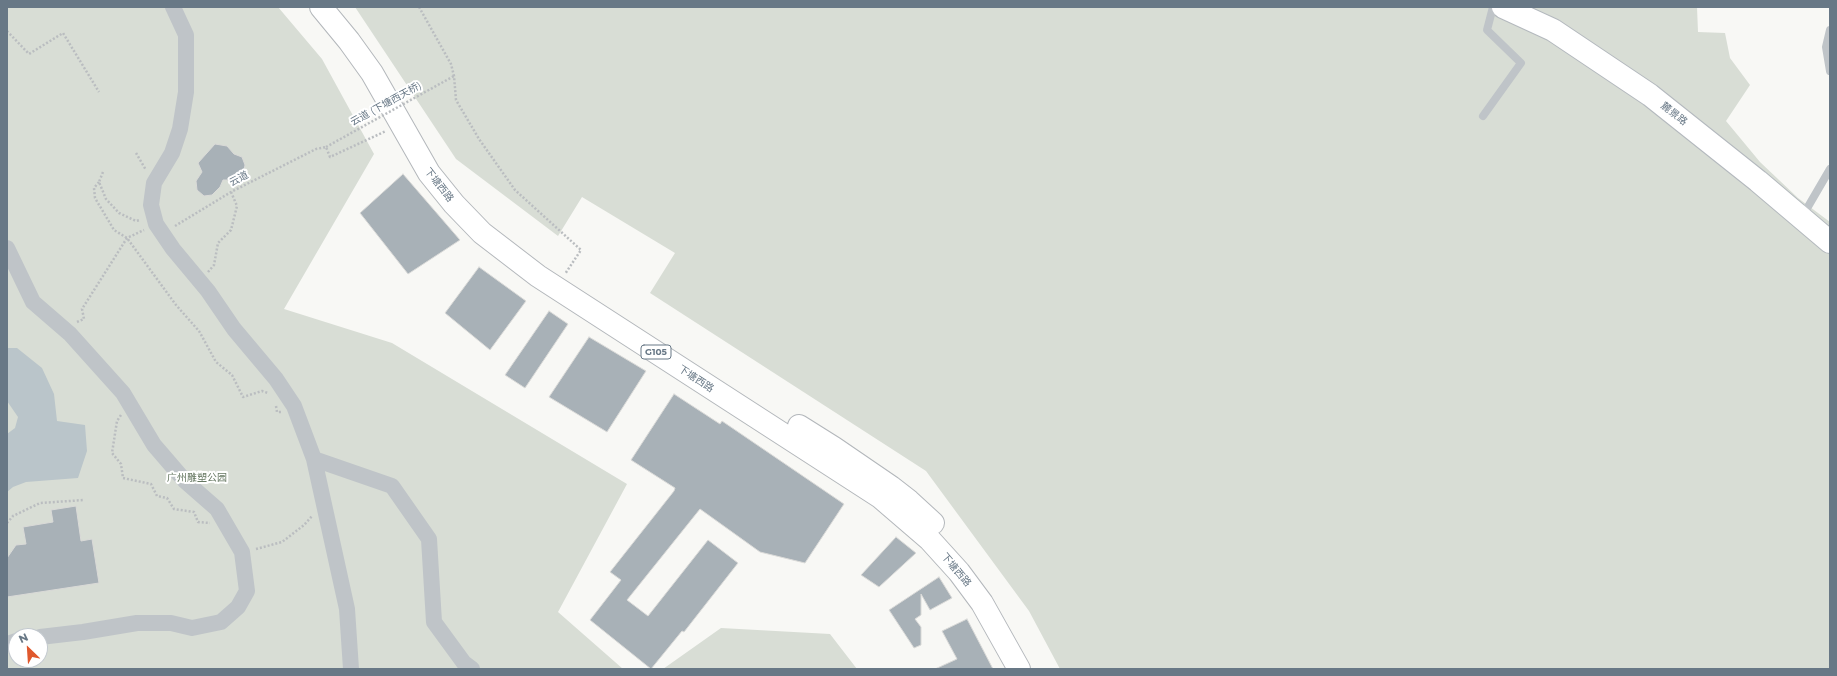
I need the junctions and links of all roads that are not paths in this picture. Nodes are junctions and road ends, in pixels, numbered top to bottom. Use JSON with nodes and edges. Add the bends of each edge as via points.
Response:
{"nodes":[{"id":1,"x":173,"y":7,"type":"edge"},
{"id":2,"x":321,"y":7,"type":"edge"},
{"id":3,"x":341,"y":7,"type":"edge"},
{"id":4,"x":1493,"y":7,"type":"edge"},
{"id":5,"x":1503,"y":7,"type":"edge"},
{"id":6,"x":1830,"y":30,"type":"edge"},
{"id":7,"x":1830,"y":71,"type":"edge"},
{"id":8,"x":1482,"y":116,"type":"dead end"},
{"id":9,"x":1830,"y":169,"type":"edge"},
{"id":10,"x":1802,"y":218,"type":"junction"},
{"id":11,"x":1830,"y":242,"type":"edge"},
{"id":12,"x":7,"y":248,"type":"edge"},
{"id":13,"x":314,"y":458,"type":"junction"},
{"id":14,"x":48,"y":637,"type":"edge"},
{"id":15,"x":351,"y":669,"type":"edge"},
{"id":16,"x":472,"y":669,"type":"edge"},
{"id":17,"x":1020,"y":669,"type":"edge"},
{"id":18,"x":1034,"y":669,"type":"edge"}],
"edges":[{"from":1,"to":13,"type":"street","via":[[186,35],[186,92],[180,129],[172,153],[154,183],[151,205],[158,225],[294,406]]},
{"from":2,"to":17,"type":"main road","name":"下塘西路","number":"G105","via":[[362,60],[429,173],[467,218],[496,246],[538,276],[880,497],[944,554],[972,589]]},
{"from":3,"to":18,"type":"main road","name":"下塘西路","number":"G105","via":[[375,51],[431,150],[452,180],[501,230],[564,276],[834,448],[909,501],[944,534],[981,577]]},
{"from":4,"to":8,"type":"lane","via":[[1487,30],[1521,63]]},
{"from":5,"to":10,"type":"main road","name":"麓景路","via":[[1554,30],[1650,95]]},
{"from":6,"to":7,"type":"lane","via":[[1826,47]]},
{"from":9,"to":10,"type":"lane"},
{"from":10,"to":11,"type":"main road","name":"麓景路"},
{"from":12,"to":14,"type":"street","via":[[33,302],[70,334],[123,393],[154,445],[185,481],[217,509],[242,552],[247,591],[238,607],[221,622],[192,628],[171,623],[137,623]]},
{"from":13,"to":15,"type":"street","via":[[347,609]]},
{"from":13,"to":16,"type":"street","via":[[392,486],[429,539],[434,622],[464,663]]}]}
